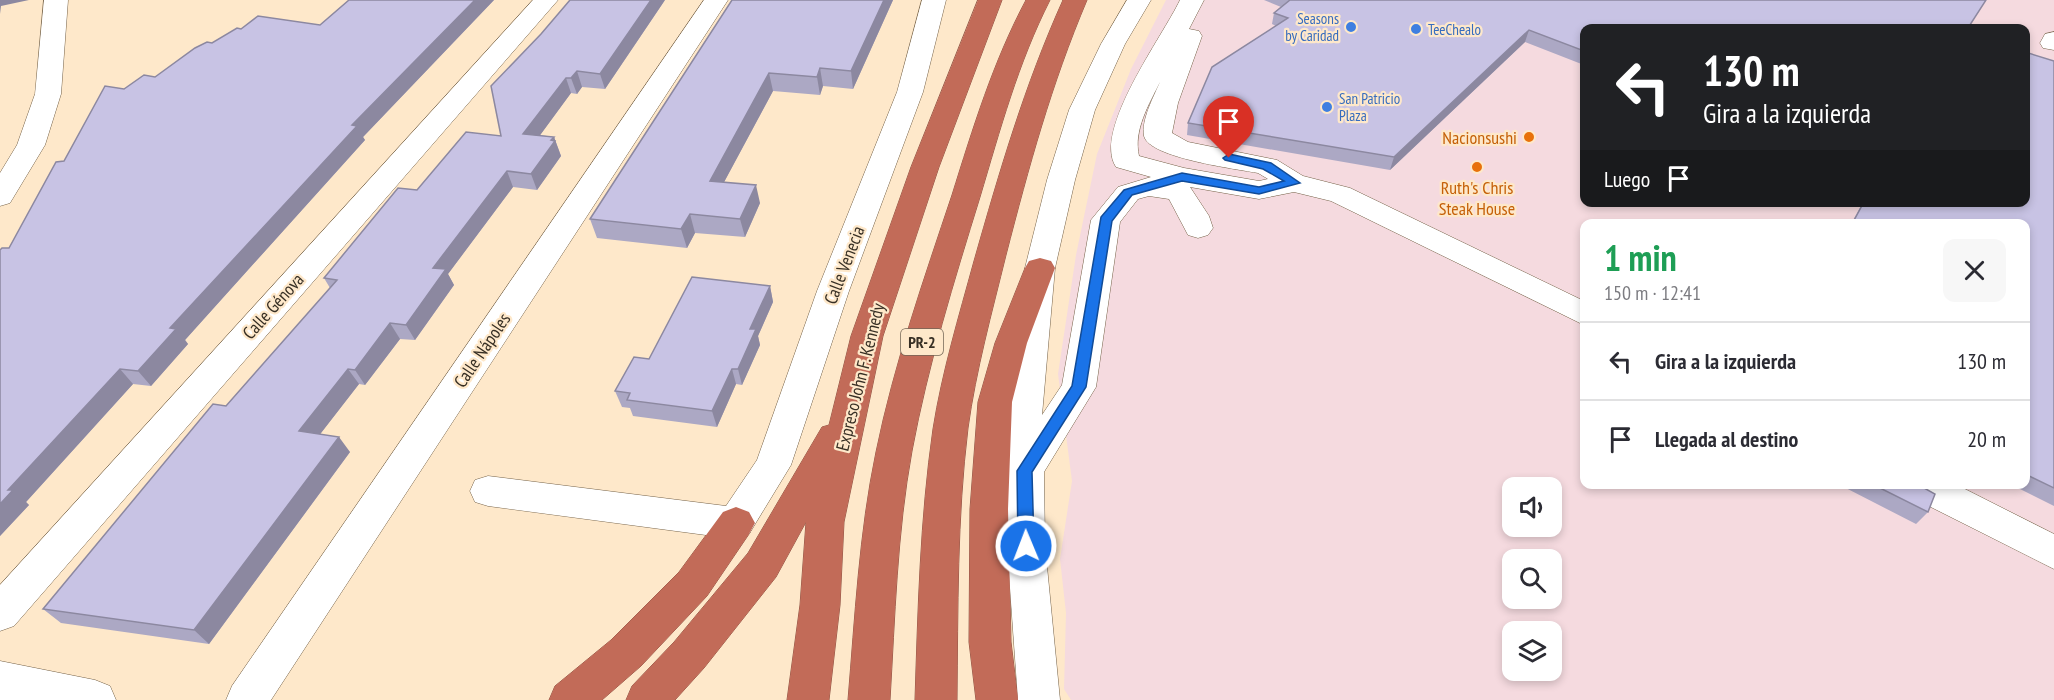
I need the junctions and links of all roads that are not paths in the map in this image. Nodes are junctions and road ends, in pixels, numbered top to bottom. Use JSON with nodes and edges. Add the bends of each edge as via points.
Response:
{"nodes":[{"id":1,"x":56,"y":0,"type":"edge"},
{"id":2,"x":546,"y":0,"type":"edge"},
{"id":3,"x":716,"y":0,"type":"edge"},
{"id":4,"x":934,"y":0,"type":"edge"},
{"id":5,"x":990,"y":0,"type":"edge"},
{"id":6,"x":1038,"y":0,"type":"edge"},
{"id":7,"x":1075,"y":0,"type":"edge"},
{"id":8,"x":1139,"y":0,"type":"edge"},
{"id":9,"x":1190,"y":7,"type":"edge"},
{"id":10,"x":1182,"y":177,"type":"junction"},
{"id":11,"x":1294,"y":183,"type":"junction"},
{"id":12,"x":1141,"y":187,"type":"junction"},
{"id":13,"x":0,"y":197,"type":"edge"},
{"id":14,"x":1197,"y":228,"type":"dead end"},
{"id":15,"x":1040,"y":268,"type":"junction"},
{"id":16,"x":1580,"y":312,"type":"edge"},
{"id":17,"x":849,"y":415,"type":"junction"},
{"id":18,"x":1025,"y":471,"type":"junction"},
{"id":19,"x":1930,"y":489,"type":"edge"},
{"id":20,"x":488,"y":491,"type":"dead end"},
{"id":21,"x":736,"y":523,"type":"junction"},
{"id":22,"x":2054,"y":553,"type":"edge"},
{"id":23,"x":0,"y":613,"type":"edge"},
{"id":24,"x":0,"y":681,"type":"edge"},
{"id":25,"x":95,"y":700,"type":"edge"},
{"id":26,"x":247,"y":700,"type":"edge"},
{"id":27,"x":570,"y":700,"type":"edge"},
{"id":28,"x":647,"y":700,"type":"edge"},
{"id":29,"x":808,"y":700,"type":"edge"},
{"id":30,"x":869,"y":700,"type":"edge"},
{"id":31,"x":936,"y":700,"type":"edge"},
{"id":32,"x":997,"y":700,"type":"edge"},
{"id":33,"x":1039,"y":700,"type":"edge"}],
"edges":[{"from":1,"to":13,"type":"street","via":[[48,94],[31,145]]},
{"from":2,"to":23,"type":"street","name":"Calle Génova"},
{"from":3,"to":26,"type":"street","name":"Calle Nápoles"},
{"from":4,"to":21,"type":"street","name":"Calle Venecia","via":[[910,92],[833,291],[774,465]]},
{"from":5,"to":17,"type":"highway","name":"Expreso John F. Kennedy","via":[[925,167],[874,315]]},
{"from":6,"to":30,"type":"highway","number":"PR-2","via":[[1010,56],[906,400],[885,519]]},
{"from":7,"to":31,"type":"highway","via":[[1047,64],[1023,136],[971,331],[951,427],[940,532]]},
{"from":8,"to":15,"type":"street","via":[[1082,110]]},
{"from":9,"to":10,"type":"street","via":[[1144,88],[1120,146],[1126,161]]},
{"from":9,"to":11,"type":"street","via":[[1186,53],[1161,116],[1158,137],[1180,149],[1267,166]]},
{"from":10,"to":11,"type":"street","via":[[1259,190]]},
{"from":10,"to":12,"type":"street"},
{"from":11,"to":16,"type":"street","via":[[1340,194]]},
{"from":12,"to":14,"type":"street","via":[[1178,191]]},
{"from":12,"to":18,"type":"street","via":[[1121,198],[1106,220],[1079,387]]},
{"from":15,"to":18,"type":"street","via":[[1024,402]]},
{"from":15,"to":32,"type":"highway","via":[[1011,343],[995,402],[989,509],[990,642]]},
{"from":17,"to":28,"type":"highway","via":[[762,565]]},
{"from":17,"to":29,"type":"highway","name":"Expreso John F. Kennedy","via":[[825,522]]},
{"from":18,"to":33,"type":"street","via":[[1026,546]]},
{"from":19,"to":22,"type":"street"},
{"from":20,"to":21,"type":"street"},
{"from":21,"to":27,"type":"highway","via":[[693,584],[626,653]]},
{"from":24,"to":25,"type":"street"}]}
